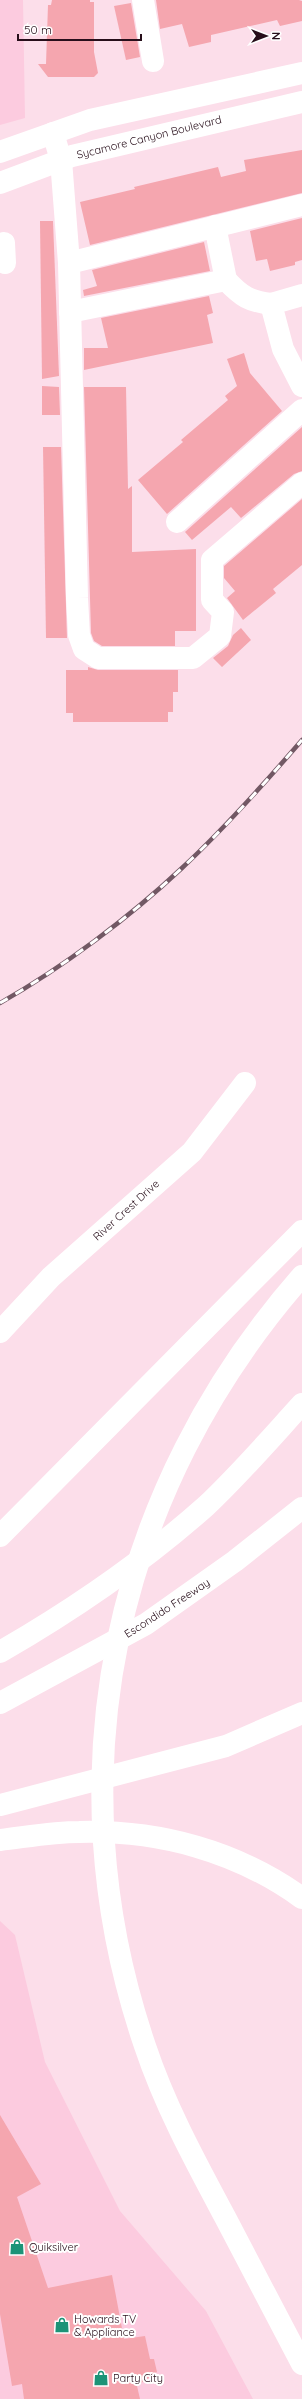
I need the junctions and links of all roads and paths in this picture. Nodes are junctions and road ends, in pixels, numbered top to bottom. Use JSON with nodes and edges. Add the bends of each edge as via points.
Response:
{"nodes":[{"id":1,"x":143,"y":0,"type":"edge"},
{"id":2,"x":153,"y":61,"type":"dead end"},
{"id":3,"x":302,"y":73,"type":"edge"},
{"id":4,"x":302,"y":102,"type":"edge"},
{"id":5,"x":53,"y":133,"type":"junction"},
{"id":6,"x":0,"y":152,"type":"edge"},
{"id":7,"x":61,"y":160,"type":"junction"},
{"id":8,"x":0,"y":183,"type":"edge"},
{"id":9,"x":302,"y":205,"type":"edge"},
{"id":10,"x":215,"y":226,"type":"junction"},
{"id":11,"x":69,"y":263,"type":"junction"},
{"id":12,"x":226,"y":280,"type":"junction"},
{"id":13,"x":302,"y":295,"type":"edge"},
{"id":14,"x":272,"y":304,"type":"junction"},
{"id":15,"x":70,"y":312,"type":"junction"},
{"id":16,"x":302,"y":386,"type":"edge"},
{"id":17,"x":302,"y":410,"type":"edge"},
{"id":18,"x":302,"y":483,"type":"edge"},
{"id":19,"x":177,"y":522,"type":"dead end"},
{"id":20,"x":245,"y":1083,"type":"dead end"},
{"id":21,"x":302,"y":1231,"type":"edge"},
{"id":22,"x":302,"y":1276,"type":"edge"},
{"id":23,"x":0,"y":1332,"type":"edge"},
{"id":24,"x":302,"y":1404,"type":"edge"},
{"id":25,"x":302,"y":1508,"type":"edge"},
{"id":26,"x":0,"y":1536,"type":"edge"},
{"id":27,"x":0,"y":1652,"type":"edge"},
{"id":28,"x":0,"y":1703,"type":"edge"},
{"id":29,"x":302,"y":1713,"type":"edge"},
{"id":30,"x":0,"y":1805,"type":"edge"},
{"id":31,"x":0,"y":1840,"type":"edge"},
{"id":32,"x":302,"y":1898,"type":"edge"},
{"id":33,"x":302,"y":2364,"type":"edge"}],
"edges":[{"from":1,"to":2,"type":"main road"},
{"from":3,"to":5,"type":"main road","via":[[90,120]]},
{"from":4,"to":7,"type":"main road","name":"Sycamore Canyon Boulevard","via":[[184,128]]},
{"from":5,"to":6,"type":"main road"},
{"from":5,"to":7,"type":"main road"},
{"from":7,"to":8,"type":"main road","name":"Sycamore Canyon Boulevard"},
{"from":7,"to":11,"type":"main road"},
{"from":9,"to":10,"type":"main road"},
{"from":10,"to":11,"type":"main road"},
{"from":10,"to":12,"type":"main road"},
{"from":11,"to":15,"type":"main road"},
{"from":12,"to":14,"type":"main road","via":[[240,294],[252,301]]},
{"from":12,"to":15,"type":"main road"},
{"from":13,"to":14,"type":"main road"},
{"from":14,"to":16,"type":"main road","via":[[283,349]]},
{"from":15,"to":18,"type":"main road","via":[[77,598],[79,634],[84,649],[98,658],[193,658],[220,636],[223,612],[212,600],[212,560]]},
{"from":17,"to":19,"type":"main road"},
{"from":20,"to":23,"type":"main road","name":"River Crest Drive","via":[[192,1152],[51,1277]]},
{"from":21,"to":26,"type":"main road"},
{"from":22,"to":33,"type":"main road","via":[[253,1335],[226,1375],[198,1423],[158,1503],[125,1605],[104,1724],[102,1768],[104,1849],[112,1914],[125,1979],[144,2045],[180,2132]]},
{"from":24,"to":27,"type":"main road","via":[[206,1505],[164,1540],[99,1591]]},
{"from":25,"to":28,"type":"main road","name":"Escondido Freeway","via":[[235,1561],[146,1624]]},
{"from":29,"to":30,"type":"main road","via":[[226,1746]]},
{"from":31,"to":32,"type":"main road","via":[[78,1832],[141,1834],[204,1847],[244,1862]]}]}
